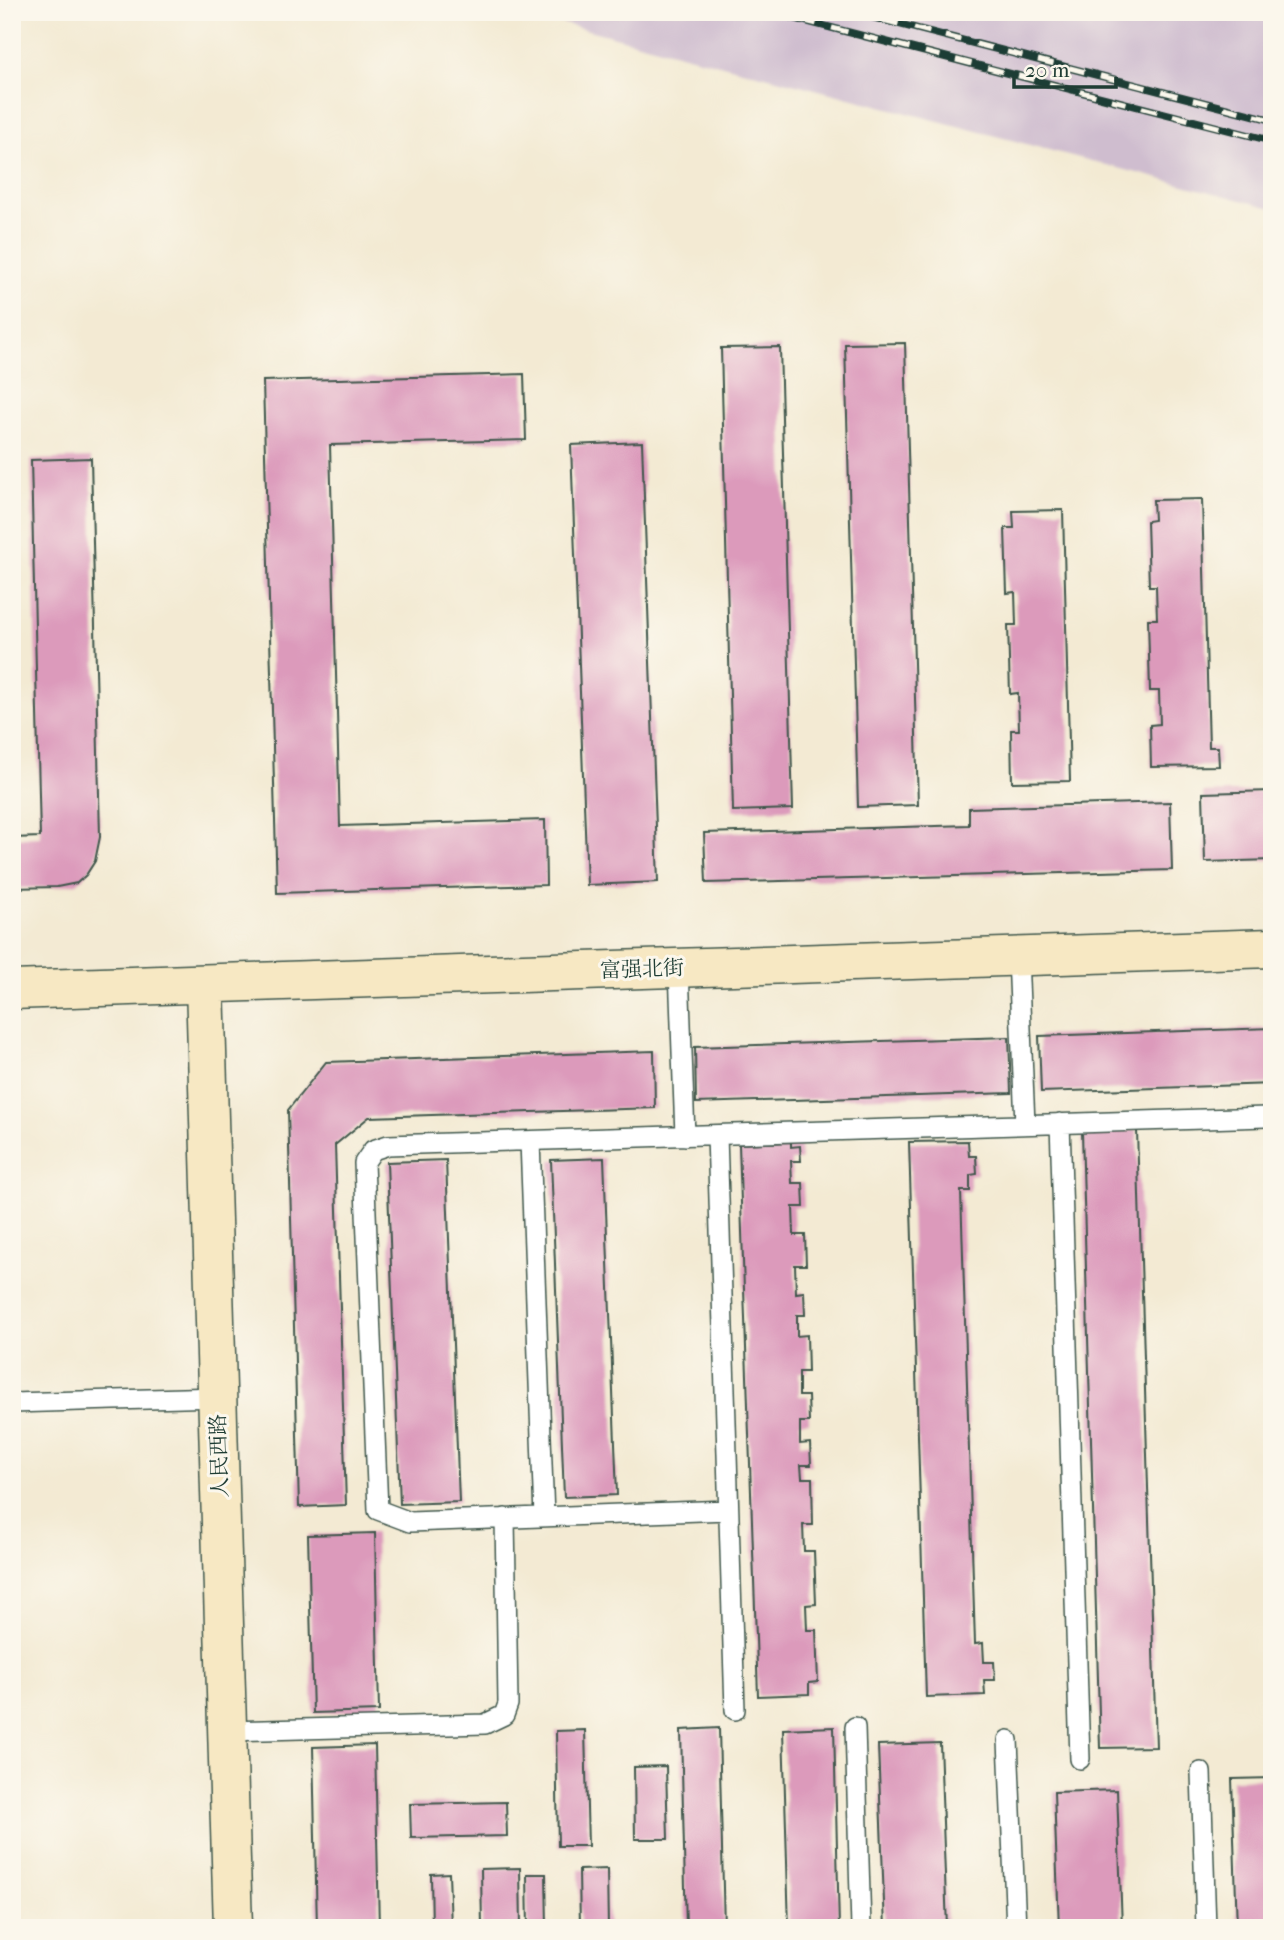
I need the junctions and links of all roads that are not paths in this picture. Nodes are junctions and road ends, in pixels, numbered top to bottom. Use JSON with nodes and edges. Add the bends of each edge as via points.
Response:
{"nodes":[{"id":1,"x":1272,"y":948,"type":"edge"},
{"id":2,"x":1018,"y":957,"type":"junction"},
{"id":3,"x":679,"y":968,"type":"junction"},
{"id":4,"x":205,"y":984,"type":"junction"},
{"id":5,"x":12,"y":990,"type":"edge"},
{"id":6,"x":1266,"y":1117,"type":"dead end"},
{"id":7,"x":1025,"y":1124,"type":"junction"},
{"id":8,"x":1060,"y":1124,"type":"junction"},
{"id":9,"x":717,"y":1135,"type":"junction"},
{"id":10,"x":685,"y":1136,"type":"junction"},
{"id":11,"x":530,"y":1140,"type":"junction"},
{"id":12,"x":217,"y":1397,"type":"junction"},
{"id":13,"x":12,"y":1403,"type":"edge"},
{"id":14,"x":728,"y":1510,"type":"junction"},
{"id":15,"x":544,"y":1517,"type":"junction"},
{"id":16,"x":505,"y":1518,"type":"junction"},
{"id":17,"x":734,"y":1710,"type":"dead end"},
{"id":18,"x":855,"y":1727,"type":"dead end"},
{"id":19,"x":227,"y":1731,"type":"junction"},
{"id":20,"x":1008,"y":1740,"type":"dead end"},
{"id":21,"x":1080,"y":1759,"type":"dead end"},
{"id":22,"x":1201,"y":1772,"type":"dead end"},
{"id":23,"x":233,"y":1928,"type":"edge"},
{"id":24,"x":861,"y":1928,"type":"edge"},
{"id":25,"x":1016,"y":1928,"type":"edge"},
{"id":26,"x":1206,"y":1928,"type":"edge"}],
"edges":[{"from":1,"to":2,"type":"street","name":"富强北街"},
{"from":2,"to":3,"type":"street","name":"富强北街"},
{"from":2,"to":7,"type":"lane"},
{"from":3,"to":4,"type":"street","name":"富强北街"},
{"from":3,"to":10,"type":"lane"},
{"from":4,"to":5,"type":"street","name":"富强北街"},
{"from":4,"to":12,"type":"street","name":"人民西路"},
{"from":6,"to":8,"type":"lane"},
{"from":7,"to":8,"type":"lane"},
{"from":7,"to":9,"type":"lane"},
{"from":8,"to":21,"type":"lane"},
{"from":9,"to":10,"type":"lane"},
{"from":9,"to":14,"type":"lane"},
{"from":10,"to":11,"type":"lane"},
{"from":11,"to":15,"type":"lane"},
{"from":11,"to":16,"type":"lane","via":[[388,1145],[373,1150],[364,1163],[378,1510],[410,1522]]},
{"from":12,"to":13,"type":"lane"},
{"from":12,"to":19,"type":"street","name":"人民西路"},
{"from":14,"to":15,"type":"lane"},
{"from":14,"to":17,"type":"lane"},
{"from":15,"to":16,"type":"lane"},
{"from":16,"to":19,"type":"lane","via":[[508,1704],[504,1715],[485,1724]]},
{"from":18,"to":24,"type":"lane"},
{"from":19,"to":23,"type":"street","name":"人民西路"},
{"from":20,"to":25,"type":"lane"},
{"from":22,"to":26,"type":"lane"}]}
